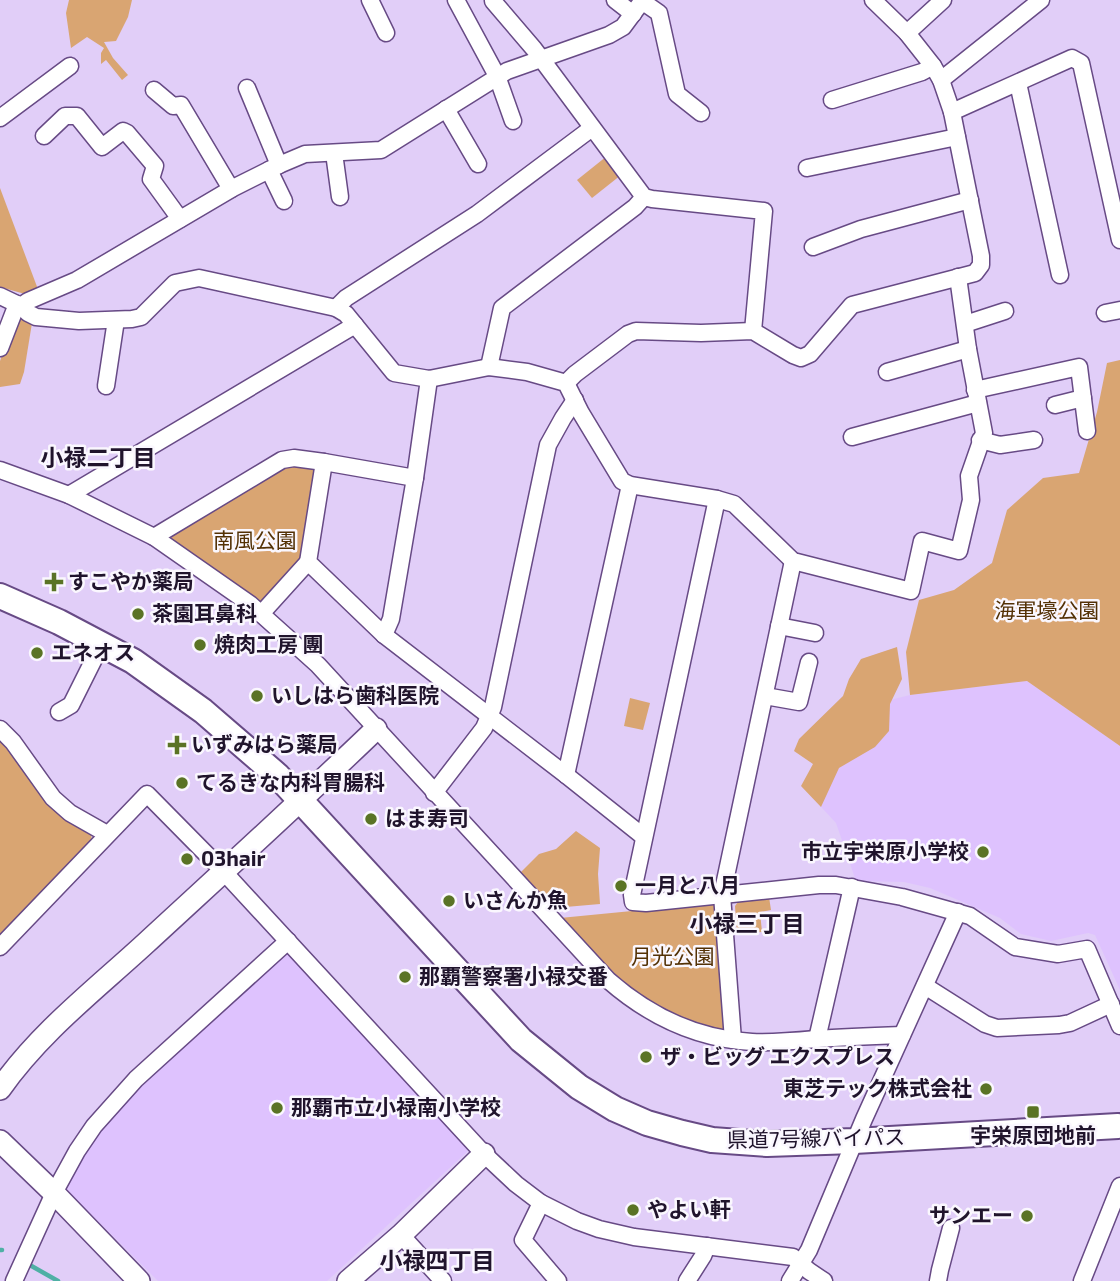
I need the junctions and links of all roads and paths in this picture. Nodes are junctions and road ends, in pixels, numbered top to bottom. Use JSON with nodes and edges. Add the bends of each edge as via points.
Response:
{"nodes":[{"id":1,"x":370,"y":0,"type":"edge"},
{"id":2,"x":456,"y":0,"type":"edge"},
{"id":3,"x":615,"y":0,"type":"edge"},
{"id":4,"x":873,"y":0,"type":"edge"},
{"id":5,"x":943,"y":0,"type":"edge"},
{"id":6,"x":1041,"y":0,"type":"edge"},
{"id":7,"x":494,"y":1,"type":"edge"},
{"id":8,"x":640,"y":5,"type":"edge"},
{"id":9,"x":386,"y":33,"type":"dead end"},
{"id":10,"x":907,"y":33,"type":"junction"},
{"id":11,"x":542,"y":59,"type":"junction"},
{"id":12,"x":70,"y":66,"type":"dead end"},
{"id":13,"x":933,"y":66,"type":"junction"},
{"id":14,"x":497,"y":76,"type":"junction"},
{"id":15,"x":941,"y":80,"type":"junction"},
{"id":16,"x":1018,"y":83,"type":"junction"},
{"id":17,"x":247,"y":88,"type":"dead end"},
{"id":18,"x":153,"y":90,"type":"dead end"},
{"id":19,"x":832,"y":100,"type":"dead end"},
{"id":20,"x":446,"y":109,"type":"junction"},
{"id":21,"x":952,"y":112,"type":"junction"},
{"id":22,"x":701,"y":113,"type":"dead end"},
{"id":23,"x":0,"y":118,"type":"edge"},
{"id":24,"x":513,"y":121,"type":"dead end"},
{"id":25,"x":592,"y":128,"type":"junction"},
{"id":26,"x":44,"y":136,"type":"dead end"},
{"id":27,"x":957,"y":137,"type":"junction"},
{"id":28,"x":334,"y":153,"type":"junction"},
{"id":29,"x":478,"y":164,"type":"dead end"},
{"id":30,"x":274,"y":168,"type":"junction"},
{"id":31,"x":807,"y":168,"type":"dead end"},
{"id":32,"x":231,"y":189,"type":"junction"},
{"id":33,"x":340,"y":197,"type":"dead end"},
{"id":34,"x":644,"y":197,"type":"junction"},
{"id":35,"x":970,"y":200,"type":"junction"},
{"id":36,"x":284,"y":201,"type":"dead end"},
{"id":37,"x":180,"y":219,"type":"junction"},
{"id":38,"x":1120,"y":240,"type":"edge"},
{"id":39,"x":813,"y":247,"type":"dead end"},
{"id":40,"x":1060,"y":275,"type":"dead end"},
{"id":41,"x":958,"y":277,"type":"junction"},
{"id":42,"x":0,"y":296,"type":"edge"},
{"id":43,"x":19,"y":305,"type":"junction"},
{"id":44,"x":336,"y":308,"type":"junction"},
{"id":45,"x":1005,"y":311,"type":"dead end"},
{"id":46,"x":116,"y":320,"type":"junction"},
{"id":47,"x":965,"y":324,"type":"junction"},
{"id":48,"x":355,"y":325,"type":"junction"},
{"id":49,"x":752,"y":331,"type":"junction"},
{"id":50,"x":0,"y":348,"type":"edge"},
{"id":51,"x":968,"y":349,"type":"junction"},
{"id":52,"x":489,"y":367,"type":"junction"},
{"id":53,"x":887,"y":372,"type":"dead end"},
{"id":54,"x":429,"y":379,"type":"junction"},
{"id":55,"x":566,"y":383,"type":"junction"},
{"id":56,"x":106,"y":386,"type":"dead end"},
{"id":57,"x":977,"y":396,"type":"junction"},
{"id":58,"x":1083,"y":398,"type":"junction"},
{"id":59,"x":575,"y":400,"type":"junction"},
{"id":60,"x":1055,"y":405,"type":"dead end"},
{"id":61,"x":1087,"y":431,"type":"dead end"},
{"id":62,"x":852,"y":437,"type":"dead end"},
{"id":63,"x":980,"y":440,"type":"junction"},
{"id":64,"x":1034,"y":440,"type":"dead end"},
{"id":65,"x":324,"y":462,"type":"junction"},
{"id":66,"x":0,"y":470,"type":"edge"},
{"id":67,"x":415,"y":478,"type":"junction"},
{"id":68,"x":630,"y":485,"type":"junction"},
{"id":69,"x":69,"y":495,"type":"junction"},
{"id":70,"x":717,"y":499,"type":"junction"},
{"id":71,"x":154,"y":537,"type":"junction"},
{"id":72,"x":793,"y":561,"type":"junction"},
{"id":73,"x":308,"y":562,"type":"junction"},
{"id":74,"x":0,"y":596,"type":"edge"},
{"id":75,"x":261,"y":614,"type":"junction"},
{"id":76,"x":779,"y":626,"type":"junction"},
{"id":77,"x":815,"y":633,"type":"dead end"},
{"id":78,"x":384,"y":635,"type":"junction"},
{"id":79,"x":102,"y":643,"type":"junction"},
{"id":80,"x":809,"y":662,"type":"dead end"},
{"id":81,"x":765,"y":696,"type":"junction"},
{"id":82,"x":59,"y":712,"type":"dead end"},
{"id":83,"x":489,"y":716,"type":"junction"},
{"id":84,"x":0,"y":729,"type":"edge"},
{"id":85,"x":376,"y":729,"type":"junction"},
{"id":86,"x":566,"y":775,"type":"junction"},
{"id":87,"x":434,"y":793,"type":"junction"},
{"id":88,"x":301,"y":800,"type":"junction"},
{"id":89,"x":107,"y":834,"type":"junction"},
{"id":90,"x":643,"y":837,"type":"junction"},
{"id":91,"x":224,"y":872,"type":"junction"},
{"id":92,"x":852,"y":887,"type":"junction"},
{"id":93,"x":722,"y":895,"type":"junction"},
{"id":94,"x":958,"y":912,"type":"junction"},
{"id":95,"x":288,"y":941,"type":"junction"},
{"id":96,"x":0,"y":947,"type":"edge"},
{"id":97,"x":925,"y":986,"type":"junction"},
{"id":98,"x":1111,"y":1004,"type":"junction"},
{"id":99,"x":1120,"y":1026,"type":"edge"},
{"id":100,"x":902,"y":1035,"type":"junction"},
{"id":101,"x":817,"y":1039,"type":"junction"},
{"id":102,"x":733,"y":1040,"type":"junction"},
{"id":103,"x":0,"y":1089,"type":"edge"},
{"id":104,"x":1118,"y":1126,"type":"dead end"},
{"id":105,"x":0,"y":1141,"type":"edge"},
{"id":106,"x":854,"y":1141,"type":"junction"},
{"id":107,"x":484,"y":1154,"type":"junction"},
{"id":108,"x":1120,"y":1186,"type":"edge"},
{"id":109,"x":54,"y":1193,"type":"junction"},
{"id":110,"x":541,"y":1203,"type":"junction"},
{"id":111,"x":951,"y":1228,"type":"dead end"},
{"id":112,"x":401,"y":1235,"type":"junction"},
{"id":113,"x":707,"y":1246,"type":"junction"},
{"id":114,"x":802,"y":1264,"type":"junction"},
{"id":115,"x":14,"y":1281,"type":"edge"},
{"id":116,"x":139,"y":1281,"type":"edge"},
{"id":117,"x":348,"y":1281,"type":"edge"},
{"id":118,"x":443,"y":1281,"type":"edge"},
{"id":119,"x":558,"y":1281,"type":"edge"},
{"id":120,"x":687,"y":1281,"type":"edge"},
{"id":121,"x":790,"y":1281,"type":"edge"},
{"id":122,"x":824,"y":1281,"type":"edge"},
{"id":123,"x":938,"y":1281,"type":"edge"},
{"id":124,"x":1082,"y":1281,"type":"edge"}],
"edges":[{"from":1,"to":9,"type":"street"},
{"from":2,"to":14,"type":"street"},
{"from":3,"to":8,"type":"street"},
{"from":4,"to":10,"type":"street"},
{"from":5,"to":10,"type":"street"},
{"from":6,"to":15,"type":"street"},
{"from":7,"to":11,"type":"street"},
{"from":8,"to":11,"type":"street","via":[[623,27],[609,35]]},
{"from":8,"to":22,"type":"street","via":[[659,13],[677,94]]},
{"from":10,"to":13,"type":"street"},
{"from":11,"to":14,"type":"street"},
{"from":11,"to":25,"type":"street"},
{"from":12,"to":23,"type":"street"},
{"from":13,"to":15,"type":"street"},
{"from":13,"to":19,"type":"street"},
{"from":14,"to":20,"type":"street"},
{"from":14,"to":24,"type":"street"},
{"from":15,"to":21,"type":"street"},
{"from":16,"to":21,"type":"street"},
{"from":16,"to":38,"type":"street","via":[[1072,58],[1081,63]]},
{"from":16,"to":40,"type":"street"},
{"from":17,"to":30,"type":"street"},
{"from":18,"to":32,"type":"street","via":[[173,106],[181,105]]},
{"from":20,"to":28,"type":"street","via":[[381,150]]},
{"from":20,"to":29,"type":"street"},
{"from":21,"to":27,"type":"street"},
{"from":25,"to":34,"type":"street"},
{"from":25,"to":44,"type":"street","via":[[477,214]]},
{"from":26,"to":37,"type":"street","via":[[65,116],[76,116],[102,147],[123,131],[127,133],[155,166],[151,178]]},
{"from":27,"to":31,"type":"street"},
{"from":27,"to":35,"type":"street"},
{"from":28,"to":30,"type":"street","via":[[305,154]]},
{"from":28,"to":33,"type":"street"},
{"from":30,"to":32,"type":"street"},
{"from":30,"to":36,"type":"street"},
{"from":32,"to":37,"type":"street"},
{"from":34,"to":49,"type":"street","via":[[764,211]]},
{"from":34,"to":52,"type":"street","via":[[502,308]]},
{"from":35,"to":39,"type":"street"},
{"from":35,"to":41,"type":"street","via":[[981,265],[975,273]]},
{"from":37,"to":43,"type":"street","via":[[77,280]]},
{"from":41,"to":47,"type":"street"},
{"from":41,"to":49,"type":"street","via":[[852,305],[810,354],[801,358]]},
{"from":42,"to":43,"type":"street"},
{"from":43,"to":46,"type":"street","via":[[36,317]]},
{"from":43,"to":50,"type":"street"},
{"from":44,"to":46,"type":"street","via":[[199,278],[175,283],[141,317]]},
{"from":44,"to":48,"type":"street"},
{"from":45,"to":47,"type":"street"},
{"from":46,"to":56,"type":"street"},
{"from":47,"to":51,"type":"street"},
{"from":48,"to":54,"type":"street","via":[[394,373]]},
{"from":48,"to":69,"type":"street"},
{"from":49,"to":55,"type":"street","via":[[636,331]]},
{"from":51,"to":53,"type":"street"},
{"from":51,"to":57,"type":"street"},
{"from":52,"to":54,"type":"street"},
{"from":52,"to":55,"type":"street"},
{"from":54,"to":67,"type":"street"},
{"from":55,"to":59,"type":"street"},
{"from":57,"to":58,"type":"street","via":[[1079,367]]},
{"from":57,"to":62,"type":"street"},
{"from":57,"to":63,"type":"street","via":[[984,433]]},
{"from":58,"to":60,"type":"street"},
{"from":58,"to":61,"type":"street"},
{"from":59,"to":68,"type":"street","via":[[622,481]]},
{"from":59,"to":83,"type":"street","via":[[548,445]]},
{"from":63,"to":64,"type":"street","via":[[1000,445]]},
{"from":63,"to":72,"type":"street","via":[[959,551],[922,541],[911,592]]},
{"from":65,"to":67,"type":"street"},
{"from":65,"to":71,"type":"street","via":[[282,460]]},
{"from":65,"to":73,"type":"street"},
{"from":66,"to":69,"type":"street"},
{"from":67,"to":78,"type":"street","via":[[391,619]]},
{"from":68,"to":70,"type":"street"},
{"from":68,"to":86,"type":"street"},
{"from":69,"to":71,"type":"street"},
{"from":70,"to":72,"type":"street","via":[[734,504]]},
{"from":70,"to":90,"type":"street"},
{"from":71,"to":75,"type":"street"},
{"from":72,"to":76,"type":"street"},
{"from":73,"to":75,"type":"street"},
{"from":73,"to":78,"type":"street"},
{"from":74,"to":79,"type":"main road","name":"県道7号線バイパス"},
{"from":75,"to":85,"type":"street","via":[[317,665]]},
{"from":76,"to":77,"type":"street"},
{"from":76,"to":81,"type":"street"},
{"from":78,"to":83,"type":"street"},
{"from":79,"to":82,"type":"street","via":[[71,705]]},
{"from":79,"to":88,"type":"main road","name":"県道7号線バイパス","via":[[194,704]]},
{"from":80,"to":81,"type":"street","via":[[799,702]]},
{"from":81,"to":93,"type":"street"},
{"from":83,"to":86,"type":"street"},
{"from":83,"to":87,"type":"street"},
{"from":84,"to":89,"type":"street","via":[[53,798]]},
{"from":85,"to":87,"type":"street"},
{"from":85,"to":88,"type":"street"},
{"from":86,"to":90,"type":"street"},
{"from":87,"to":102,"type":"street","via":[[617,988],[677,1025]]},
{"from":88,"to":91,"type":"street"},
{"from":88,"to":106,"type":"main road","name":"県道7号線バイパス","via":[[521,1040],[579,1087],[647,1123],[712,1140],[767,1144]]},
{"from":89,"to":91,"type":"street","via":[[147,794]]},
{"from":89,"to":96,"type":"street"},
{"from":90,"to":93,"type":"street","via":[[633,902]]},
{"from":91,"to":95,"type":"street"},
{"from":91,"to":103,"type":"street","via":[[40,1040]]},
{"from":92,"to":93,"type":"street","via":[[819,885]]},
{"from":92,"to":94,"type":"street"},
{"from":92,"to":101,"type":"street"},
{"from":93,"to":102,"type":"street"},
{"from":94,"to":97,"type":"street"},
{"from":94,"to":98,"type":"street","via":[[1015,947],[1058,954],[1087,949]]},
{"from":95,"to":107,"type":"street"},
{"from":95,"to":109,"type":"street","via":[[115,1101],[77,1151]]},
{"from":97,"to":98,"type":"street","via":[[997,1028],[1070,1023]]},
{"from":97,"to":100,"type":"street"},
{"from":98,"to":99,"type":"street"},
{"from":100,"to":101,"type":"street"},
{"from":100,"to":106,"type":"street"},
{"from":101,"to":102,"type":"street"},
{"from":104,"to":106,"type":"main road","name":"県道7号線バイパス"},
{"from":105,"to":109,"type":"street"},
{"from":106,"to":114,"type":"street"},
{"from":107,"to":110,"type":"street"},
{"from":107,"to":112,"type":"street"},
{"from":108,"to":124,"type":"street"},
{"from":109,"to":115,"type":"street"},
{"from":109,"to":116,"type":"street"},
{"from":110,"to":113,"type":"street","via":[[615,1233]]},
{"from":110,"to":119,"type":"street","via":[[523,1240]]},
{"from":111,"to":123,"type":"street"},
{"from":112,"to":117,"type":"street"},
{"from":112,"to":118,"type":"street"},
{"from":113,"to":114,"type":"street","via":[[793,1257]]},
{"from":113,"to":120,"type":"street"},
{"from":114,"to":121,"type":"street"},
{"from":114,"to":122,"type":"street"}]}
